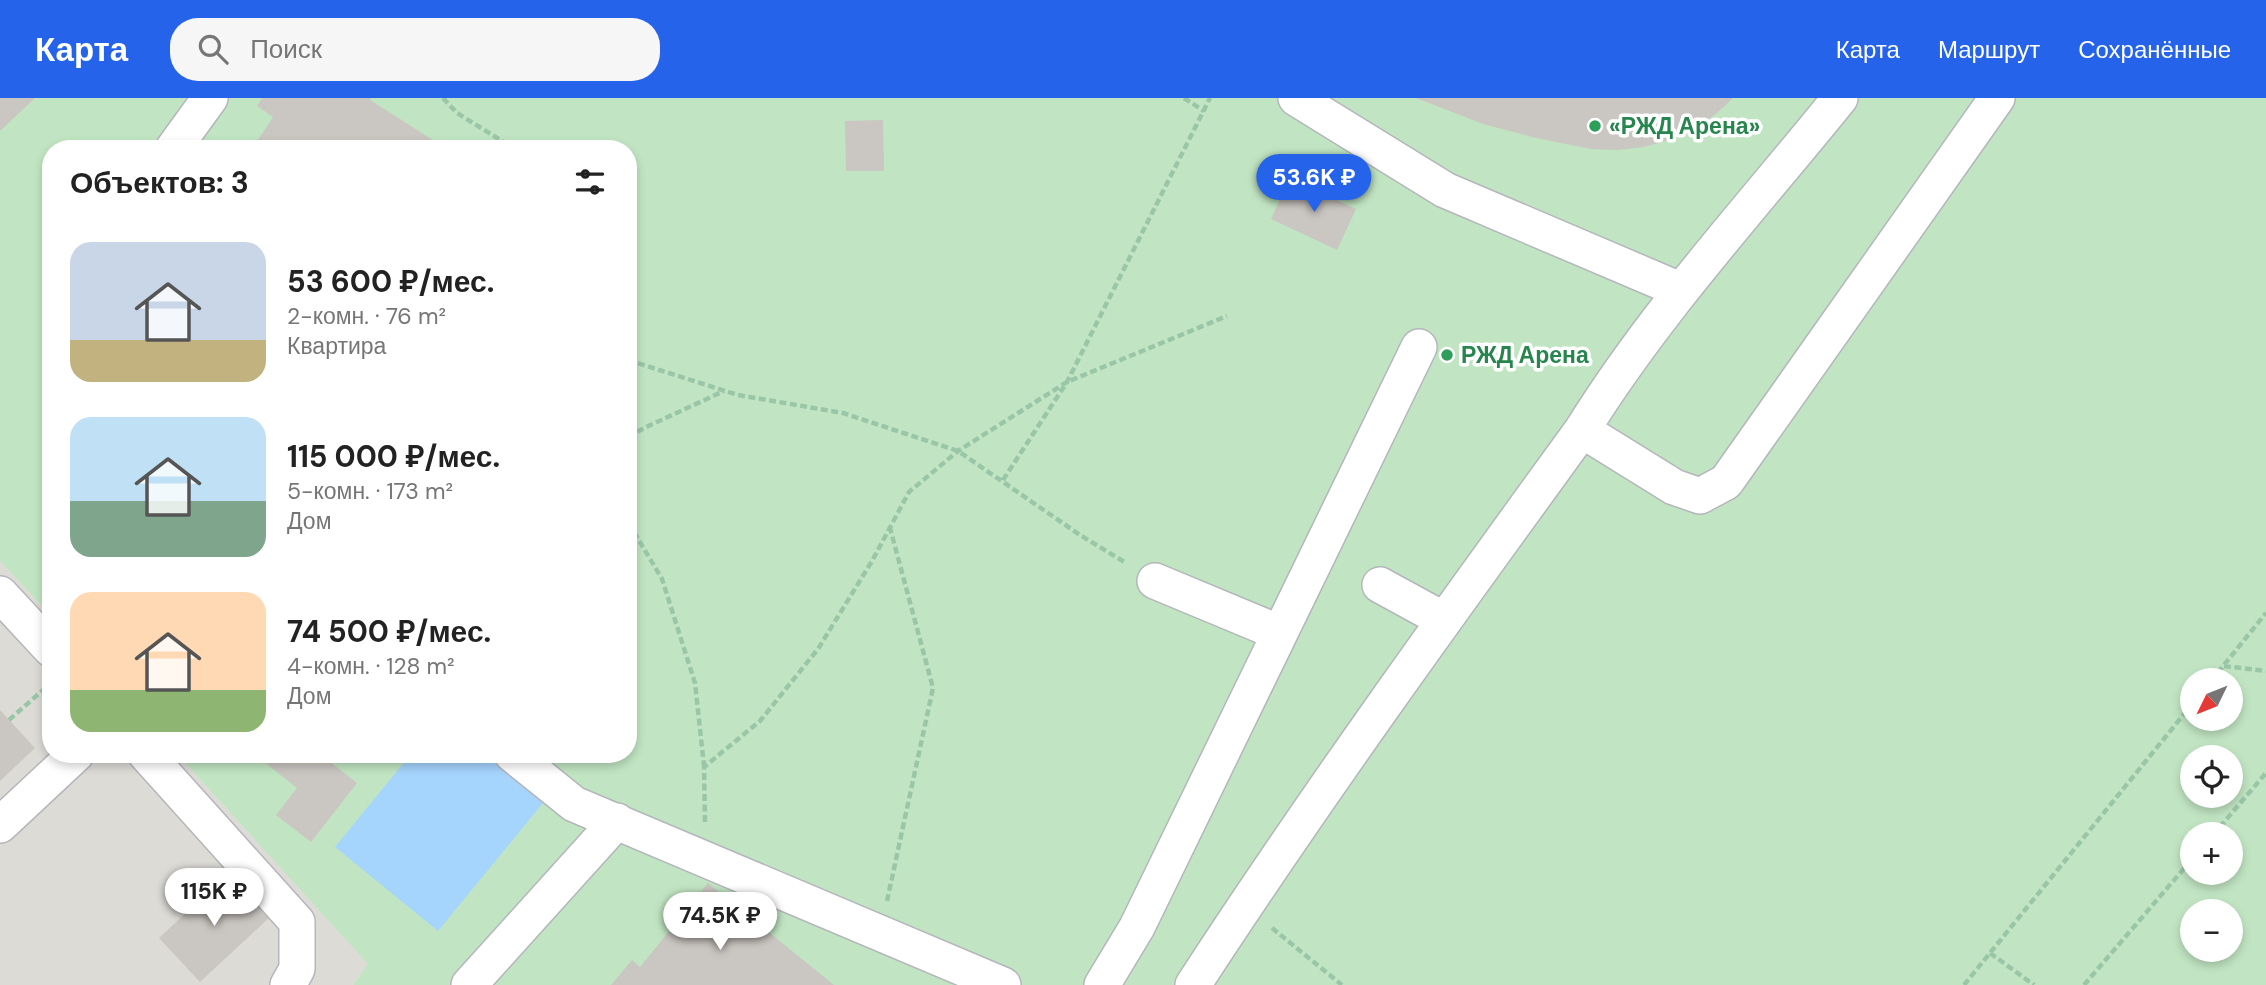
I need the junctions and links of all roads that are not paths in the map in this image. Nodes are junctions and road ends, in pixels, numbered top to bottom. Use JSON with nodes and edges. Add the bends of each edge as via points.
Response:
{"nodes":[{"id":1,"x":209,"y":98,"type":"edge"},
{"id":2,"x":1296,"y":98,"type":"edge"},
{"id":3,"x":1840,"y":98,"type":"edge"},
{"id":4,"x":1997,"y":98,"type":"edge"},
{"id":5,"x":179,"y":140,"type":"edge"},
{"id":6,"x":1680,"y":290,"type":"junction"},
{"id":7,"x":1419,"y":347,"type":"dead end"},
{"id":8,"x":1582,"y":430,"type":"junction"},
{"id":9,"x":1155,"y":581,"type":"road end"},
{"id":10,"x":1380,"y":585,"type":"dead end"},
{"id":11,"x":0,"y":594,"type":"edge"},
{"id":12,"x":1444,"y":620,"type":"junction"},
{"id":13,"x":1280,"y":632,"type":"junction"},
{"id":14,"x":42,"y":639,"type":"edge"},
{"id":15,"x":66,"y":763,"type":"edge"},
{"id":16,"x":154,"y":763,"type":"edge"},
{"id":17,"x":523,"y":763,"type":"edge"},
{"id":18,"x":617,"y":821,"type":"junction"},
{"id":19,"x":0,"y":825,"type":"edge"},
{"id":20,"x":288,"y":985,"type":"edge"},
{"id":21,"x":469,"y":985,"type":"edge"},
{"id":22,"x":1003,"y":985,"type":"edge"},
{"id":23,"x":1102,"y":985,"type":"edge"},
{"id":24,"x":1192,"y":985,"type":"edge"}],
"edges":[{"from":1,"to":5,"type":"lane"},
{"from":2,"to":6,"type":"lane","via":[[1446,190]]},
{"from":3,"to":6,"type":"lane"},
{"from":4,"to":8,"type":"lane","via":[[1726,482],[1700,496],[1687,492]]},
{"from":6,"to":8,"type":"lane"},
{"from":7,"to":13,"type":"lane"},
{"from":8,"to":12,"type":"lane"},
{"from":9,"to":13,"type":"lane"},
{"from":10,"to":12,"type":"lane"},
{"from":11,"to":14,"type":"lane"},
{"from":12,"to":24,"type":"lane"},
{"from":13,"to":23,"type":"lane","via":[[1137,927]]},
{"from":15,"to":19,"type":"lane"},
{"from":16,"to":20,"type":"lane","via":[[297,922],[297,969]]},
{"from":17,"to":18,"type":"lane","via":[[575,804]]},
{"from":18,"to":21,"type":"lane"},
{"from":18,"to":22,"type":"lane"}]}
